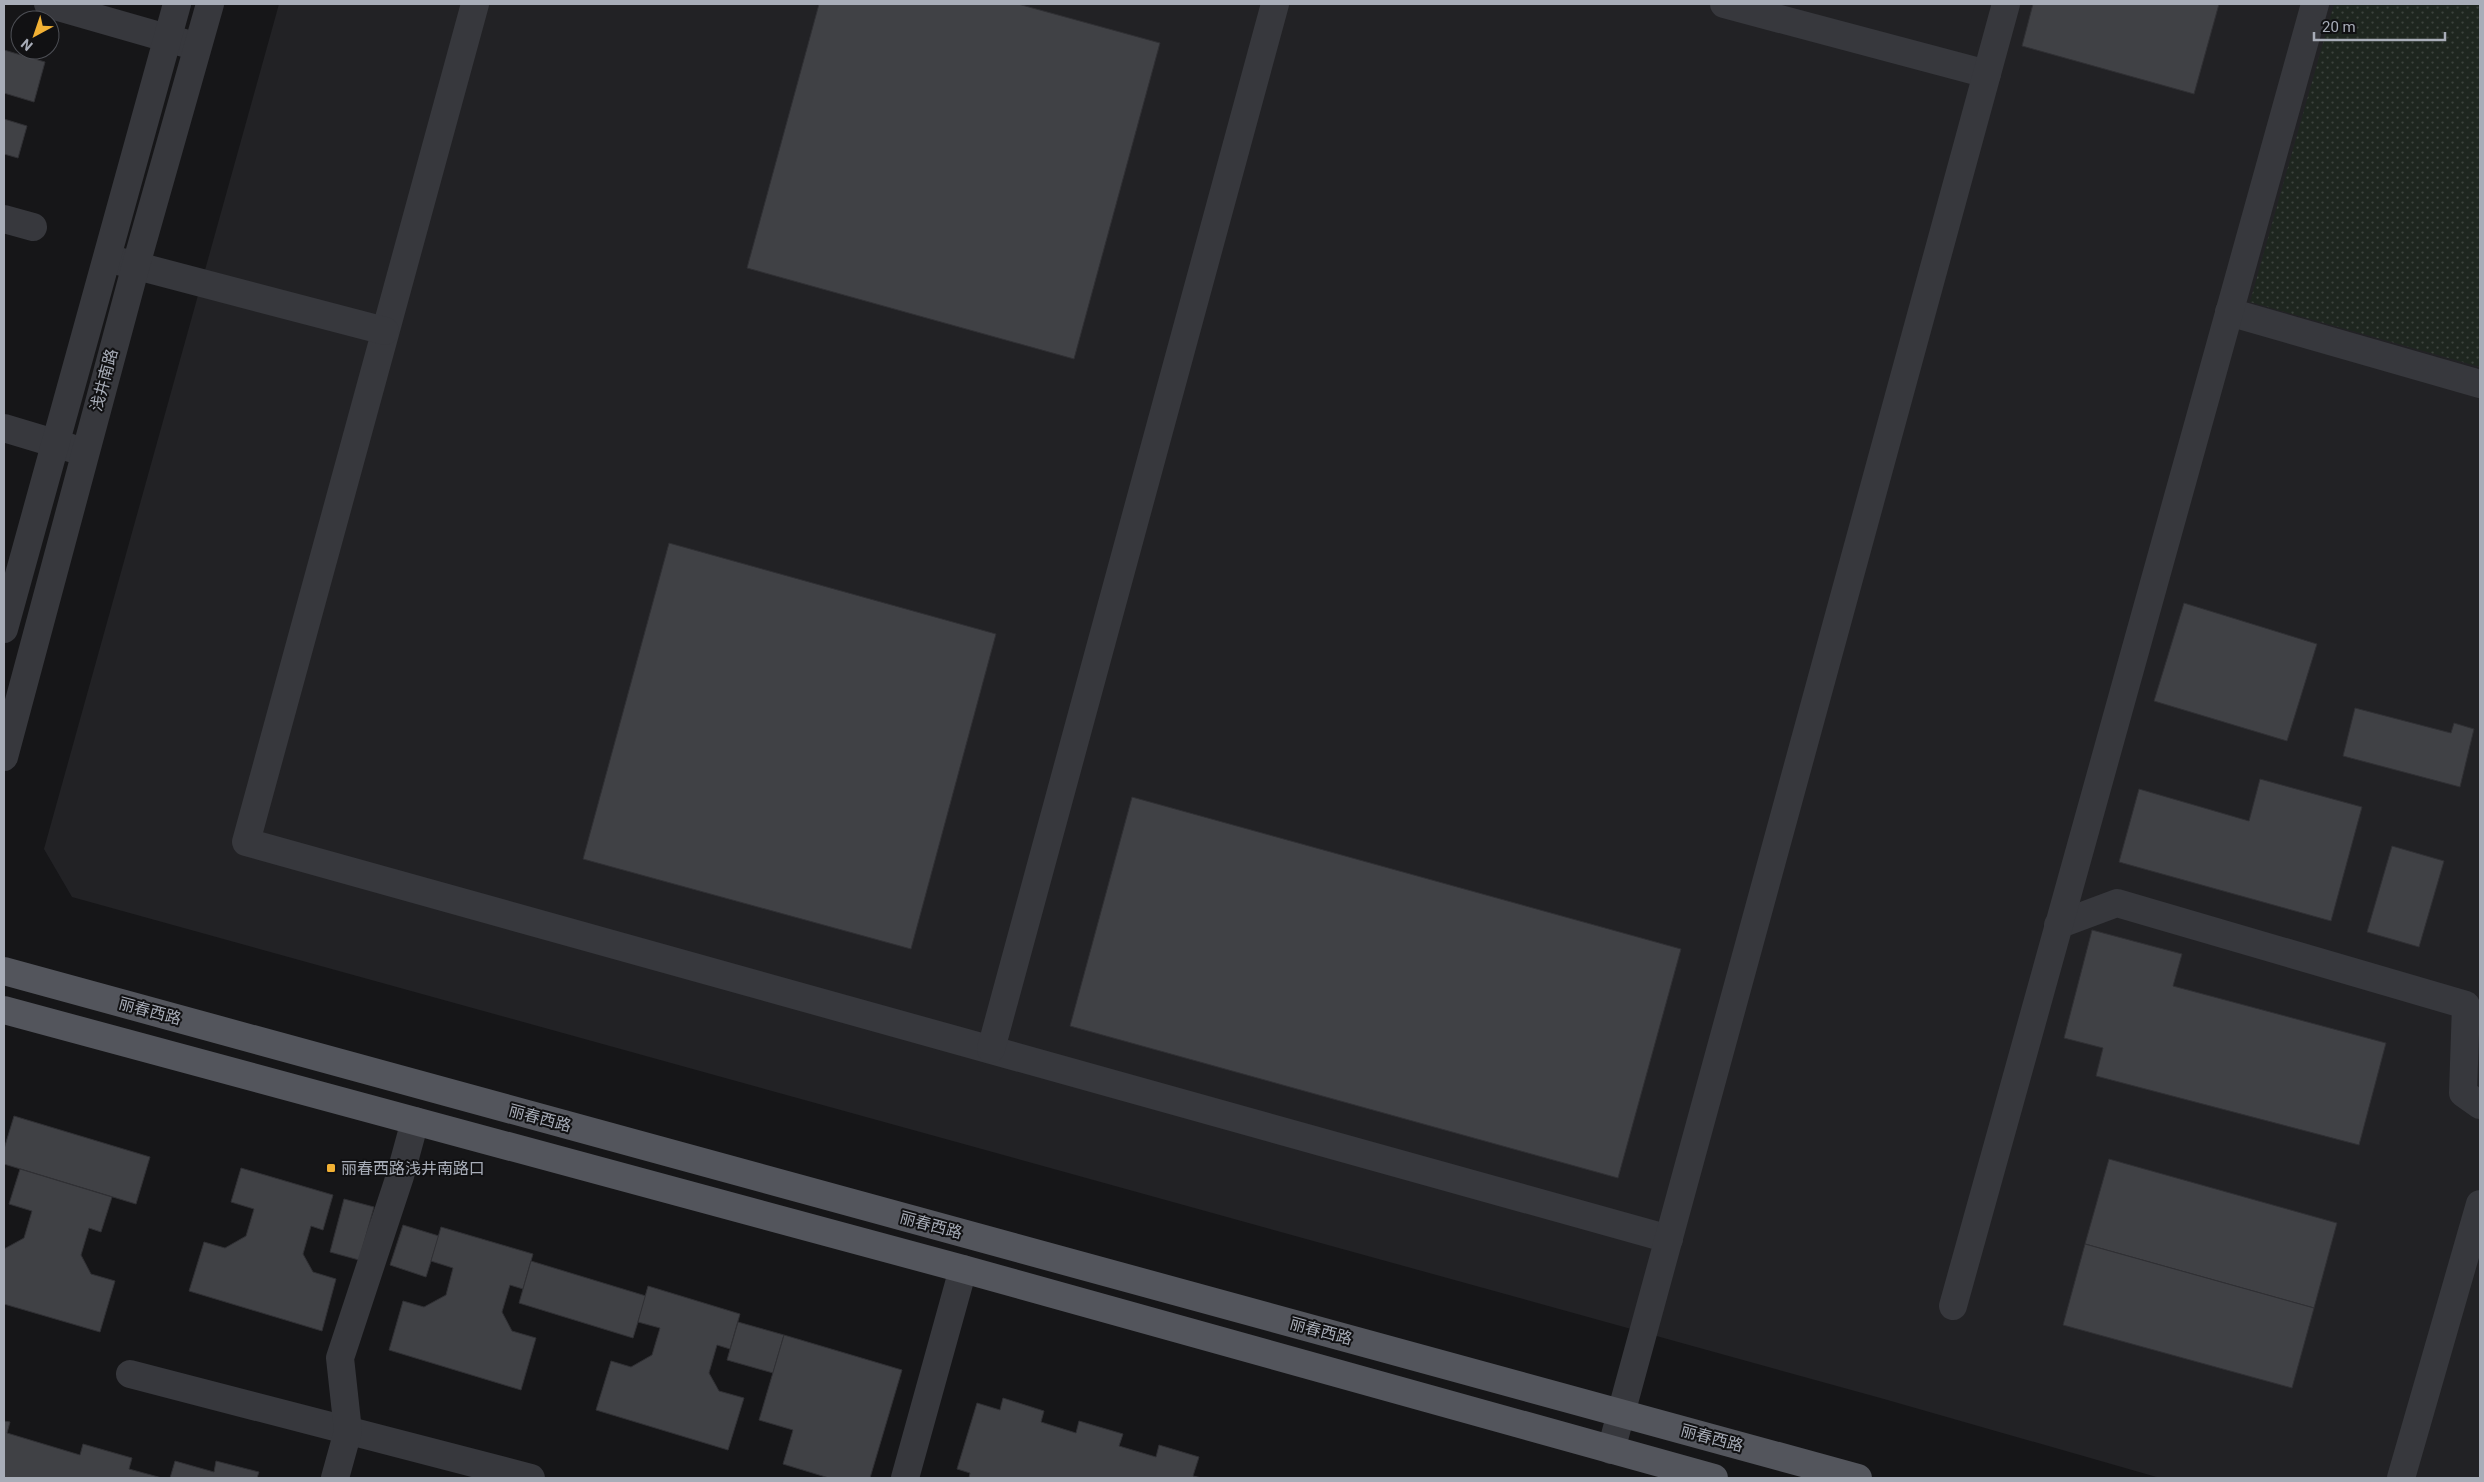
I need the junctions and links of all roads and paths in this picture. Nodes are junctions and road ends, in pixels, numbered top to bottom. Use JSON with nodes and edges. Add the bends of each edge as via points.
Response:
{"nodes":[{"id":1,"x":48,"y":4,"type":"edge"},
{"id":2,"x":177,"y":4,"type":"edge"},
{"id":3,"x":210,"y":4,"type":"edge"},
{"id":4,"x":475,"y":4,"type":"edge"},
{"id":5,"x":1275,"y":4,"type":"edge"},
{"id":6,"x":1724,"y":4,"type":"edge"},
{"id":7,"x":2006,"y":4,"type":"edge"},
{"id":8,"x":2315,"y":4,"type":"edge"},
{"id":9,"x":168,"y":39,"type":"junction"},
{"id":10,"x":198,"y":46,"type":"junction"},
{"id":11,"x":1987,"y":74,"type":"junction"},
{"id":12,"x":4,"y":219,"type":"edge"},
{"id":13,"x":32,"y":227,"type":"dead end"},
{"id":14,"x":106,"y":258,"type":"junction"},
{"id":15,"x":136,"y":265,"type":"junction"},
{"id":16,"x":2229,"y":312,"type":"junction"},
{"id":17,"x":385,"y":331,"type":"junction"},
{"id":18,"x":2480,"y":384,"type":"edge"},
{"id":19,"x":4,"y":428,"type":"edge"},
{"id":20,"x":56,"y":444,"type":"junction"},
{"id":21,"x":85,"y":452,"type":"junction"},
{"id":22,"x":4,"y":629,"type":"edge"},
{"id":23,"x":4,"y":757,"type":"edge"},
{"id":24,"x":2058,"y":925,"type":"junction"},
{"id":25,"x":4,"y":971,"type":"edge"},
{"id":26,"x":4,"y":1010,"type":"edge"},
{"id":27,"x":991,"y":1049,"type":"junction"},
{"id":28,"x":2480,"y":1106,"type":"edge"},
{"id":29,"x":415,"y":1121,"type":"junction"},
{"id":30,"x":2480,"y":1204,"type":"edge"},
{"id":31,"x":1669,"y":1239,"type":"junction"},
{"id":32,"x":963,"y":1269,"type":"junction"},
{"id":33,"x":1953,"y":1306,"type":"dead end"},
{"id":34,"x":130,"y":1374,"type":"dead end"},
{"id":35,"x":1621,"y":1414,"type":"junction"},
{"id":36,"x":348,"y":1431,"type":"junction"},
{"id":37,"x":1611,"y":1450,"type":"junction"},
{"id":38,"x":1661,"y":1471,"type":"edge"},
{"id":39,"x":335,"y":1478,"type":"edge"},
{"id":40,"x":531,"y":1478,"type":"edge"},
{"id":41,"x":905,"y":1478,"type":"edge"},
{"id":42,"x":1714,"y":1478,"type":"edge"},
{"id":43,"x":1858,"y":1478,"type":"edge"},
{"id":44,"x":2401,"y":1478,"type":"edge"}],
"edges":[{"from":1,"to":9,"type":"street"},
{"from":2,"to":9,"type":"street","name":"浅井南路"},
{"from":3,"to":10,"type":"street","name":"浅井南路"},
{"from":4,"to":17,"type":"street"},
{"from":5,"to":27,"type":"street"},
{"from":6,"to":11,"type":"street"},
{"from":7,"to":11,"type":"street"},
{"from":8,"to":16,"type":"street"},
{"from":9,"to":10,"type":"street"},
{"from":9,"to":14,"type":"street","name":"浅井南路"},
{"from":10,"to":15,"type":"street","name":"浅井南路"},
{"from":11,"to":31,"type":"street"},
{"from":12,"to":13,"type":"street"},
{"from":14,"to":15,"type":"street"},
{"from":14,"to":20,"type":"street","name":"浅井南路"},
{"from":15,"to":17,"type":"street"},
{"from":15,"to":21,"type":"street","name":"浅井南路"},
{"from":16,"to":18,"type":"street"},
{"from":16,"to":24,"type":"street"},
{"from":17,"to":27,"type":"street","via":[[246,842]]},
{"from":19,"to":20,"type":"street"},
{"from":20,"to":21,"type":"street"},
{"from":20,"to":22,"type":"street","name":"浅井南路"},
{"from":21,"to":23,"type":"street","name":"浅井南路"},
{"from":24,"to":28,"type":"street","via":[[2117,903],[2466,1005],[2463,1092]]},
{"from":24,"to":33,"type":"street"},
{"from":25,"to":35,"type":"main road","name":"丽春西路"},
{"from":26,"to":29,"type":"main road"},
{"from":27,"to":31,"type":"street"},
{"from":29,"to":32,"type":"main road"},
{"from":29,"to":36,"type":"street","via":[[340,1358]]},
{"from":30,"to":44,"type":"street"},
{"from":31,"to":35,"type":"street"},
{"from":32,"to":37,"type":"main road"},
{"from":32,"to":41,"type":"street"},
{"from":34,"to":36,"type":"street"},
{"from":35,"to":37,"type":"street"},
{"from":35,"to":43,"type":"main road","name":"丽春西路"},
{"from":36,"to":39,"type":"street"},
{"from":36,"to":40,"type":"street"},
{"from":37,"to":38,"type":"main road"},
{"from":38,"to":42,"type":"main road"}]}
